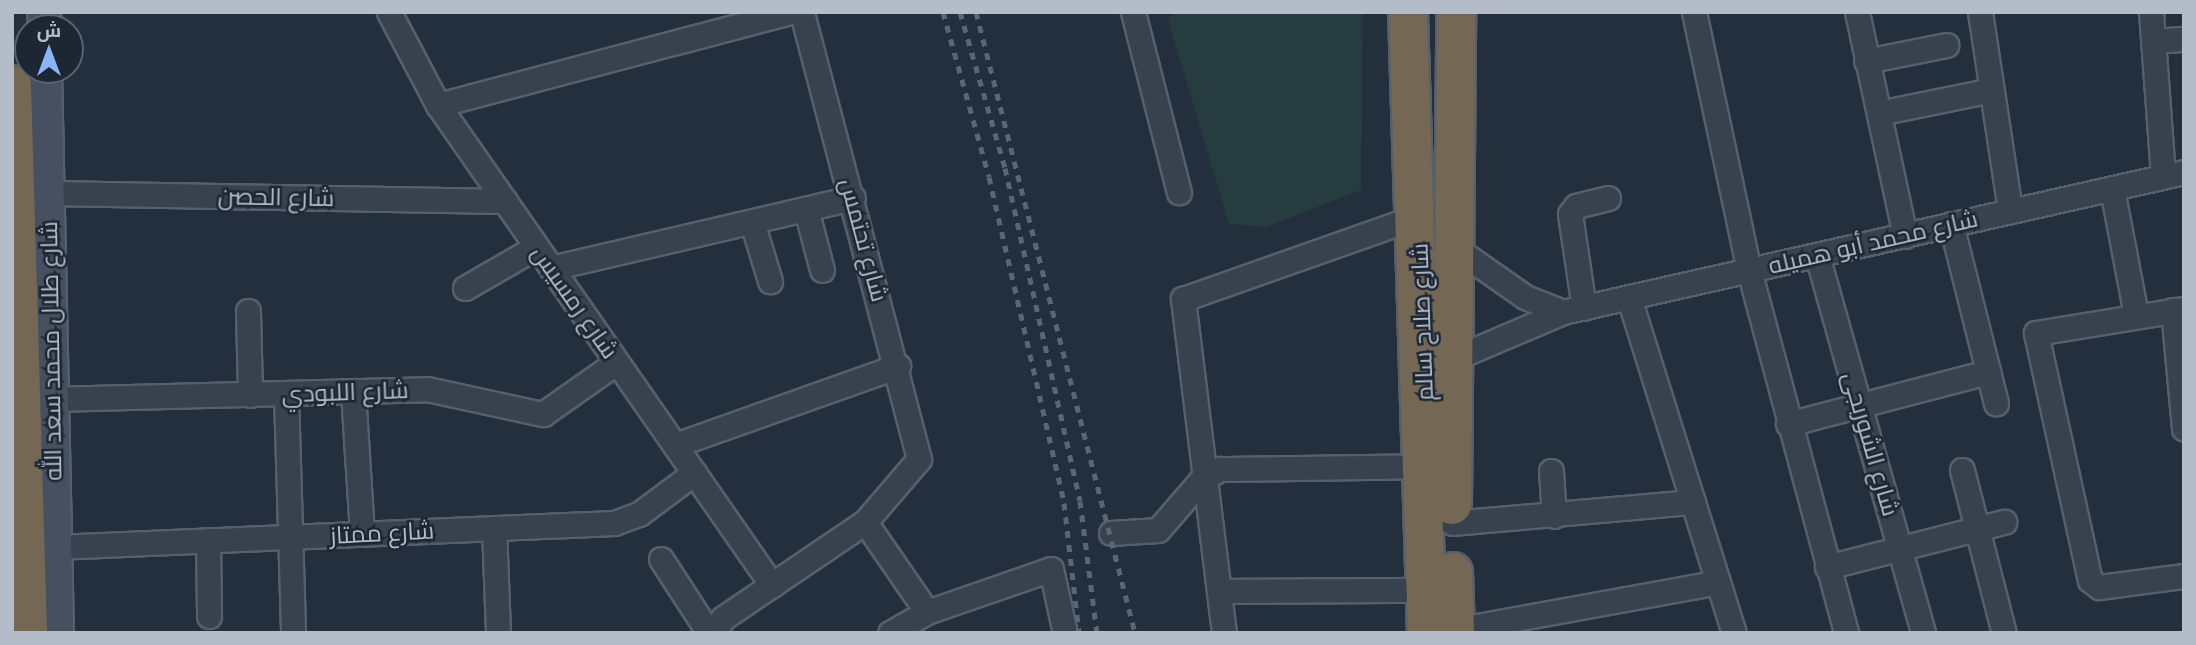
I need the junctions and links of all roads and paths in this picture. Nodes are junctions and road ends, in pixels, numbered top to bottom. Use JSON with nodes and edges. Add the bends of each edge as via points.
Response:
{"nodes":[{"id":1,"x":389,"y":12,"type":"edge"},
{"id":2,"x":790,"y":12,"type":"edge"},
{"id":3,"x":802,"y":12,"type":"edge"},
{"id":4,"x":1133,"y":12,"type":"edge"},
{"id":5,"x":1408,"y":12,"type":"edge"},
{"id":6,"x":1435,"y":12,"type":"edge"},
{"id":7,"x":1456,"y":12,"type":"edge"},
{"id":8,"x":1694,"y":12,"type":"edge"},
{"id":9,"x":1857,"y":12,"type":"edge"},
{"id":10,"x":1980,"y":12,"type":"edge"},
{"id":11,"x":2151,"y":12,"type":"edge"},
{"id":12,"x":2184,"y":39,"type":"edge"},
{"id":13,"x":2153,"y":41,"type":"junction"},
{"id":14,"x":1946,"y":45,"type":"dead end"},
{"id":15,"x":1866,"y":61,"type":"junction"},
{"id":16,"x":46,"y":84,"type":"edge"},
{"id":17,"x":12,"y":85,"type":"edge"},
{"id":18,"x":1992,"y":90,"type":"junction"},
{"id":19,"x":1455,"y":102,"type":"junction"},
{"id":20,"x":438,"y":105,"type":"junction"},
{"id":21,"x":1879,"y":113,"type":"junction"},
{"id":22,"x":2173,"y":175,"type":"edge"},
{"id":23,"x":2112,"y":189,"type":"junction"},
{"id":24,"x":1179,"y":192,"type":"dead end"},
{"id":25,"x":48,"y":193,"type":"junction"},
{"id":26,"x":853,"y":198,"type":"junction"},
{"id":27,"x":1608,"y":198,"type":"dead end"},
{"id":28,"x":505,"y":201,"type":"junction"},
{"id":29,"x":806,"y":209,"type":"junction"},
{"id":30,"x":2010,"y":210,"type":"junction"},
{"id":31,"x":1419,"y":216,"type":"junction"},
{"id":32,"x":752,"y":222,"type":"junction"},
{"id":33,"x":1951,"y":224,"type":"junction"},
{"id":34,"x":1905,"y":236,"type":"junction"},
{"id":35,"x":536,"y":247,"type":"junction"},
{"id":36,"x":1458,"y":250,"type":"junction"},
{"id":37,"x":1817,"y":255,"type":"junction"},
{"id":38,"x":551,"y":268,"type":"junction"},
{"id":39,"x":822,"y":270,"type":"dead end"},
{"id":40,"x":1749,"y":270,"type":"junction"},
{"id":41,"x":770,"y":281,"type":"dead end"},
{"id":42,"x":465,"y":288,"type":"dead end"},
{"id":43,"x":1629,"y":299,"type":"junction"},
{"id":44,"x":2178,"y":309,"type":"edge"},
{"id":45,"x":1573,"y":310,"type":"junction"},
{"id":46,"x":248,"y":311,"type":"dead end"},
{"id":47,"x":2136,"y":315,"type":"junction"},
{"id":48,"x":1454,"y":358,"type":"junction"},
{"id":49,"x":617,"y":362,"type":"junction"},
{"id":50,"x":898,"y":366,"type":"junction"},
{"id":51,"x":1988,"y":372,"type":"junction"},
{"id":52,"x":354,"y":391,"type":"junction"},
{"id":53,"x":286,"y":394,"type":"junction"},
{"id":54,"x":250,"y":395,"type":"junction"},
{"id":55,"x":52,"y":398,"type":"junction"},
{"id":56,"x":1996,"y":404,"type":"dead end"},
{"id":57,"x":1861,"y":409,"type":"junction"},
{"id":58,"x":1788,"y":424,"type":"junction"},
{"id":59,"x":2184,"y":428,"type":"edge"},
{"id":60,"x":675,"y":445,"type":"junction"},
{"id":61,"x":1426,"y":466,"type":"junction"},
{"id":62,"x":1962,"y":470,"type":"dead end"},
{"id":63,"x":1550,"y":471,"type":"dead end"},
{"id":64,"x":694,"y":473,"type":"junction"},
{"id":65,"x":1209,"y":474,"type":"junction"},
{"id":66,"x":1693,"y":502,"type":"junction"},
{"id":67,"x":1554,"y":516,"type":"junction"},
{"id":68,"x":865,"y":522,"type":"junction"},
{"id":69,"x":2004,"y":522,"type":"dead end"},
{"id":70,"x":1452,"y":523,"type":"junction"},
{"id":71,"x":494,"y":528,"type":"junction"},
{"id":72,"x":1979,"y":530,"type":"junction"},
{"id":73,"x":1111,"y":533,"type":"dead end"},
{"id":74,"x":362,"y":534,"type":"junction"},
{"id":75,"x":290,"y":537,"type":"junction"},
{"id":76,"x":208,"y":540,"type":"junction"},
{"id":77,"x":55,"y":547,"type":"junction"},
{"id":78,"x":1901,"y":548,"type":"junction"},
{"id":79,"x":661,"y":559,"type":"dead end"},
{"id":80,"x":1827,"y":567,"type":"junction"},
{"id":81,"x":1051,"y":569,"type":"junction"},
{"id":82,"x":2184,"y":576,"type":"edge"},
{"id":83,"x":1718,"y":582,"type":"junction"},
{"id":84,"x":772,"y":585,"type":"junction"},
{"id":85,"x":1223,"y":590,"type":"junction"},
{"id":86,"x":1427,"y":590,"type":"junction"},
{"id":87,"x":927,"y":612,"type":"junction"},
{"id":88,"x":209,"y":616,"type":"dead end"},
{"id":89,"x":1445,"y":632,"type":"edge"},
{"id":90,"x":28,"y":633,"type":"edge"},
{"id":91,"x":57,"y":633,"type":"edge"},
{"id":92,"x":293,"y":633,"type":"edge"},
{"id":93,"x":498,"y":633,"type":"edge"},
{"id":94,"x":711,"y":633,"type":"edge"},
{"id":95,"x":890,"y":633,"type":"edge"},
{"id":96,"x":1051,"y":633,"type":"edge"},
{"id":97,"x":1065,"y":633,"type":"edge"},
{"id":98,"x":1224,"y":633,"type":"edge"},
{"id":99,"x":1734,"y":633,"type":"edge"},
{"id":100,"x":1846,"y":633,"type":"edge"},
{"id":101,"x":1923,"y":633,"type":"edge"},
{"id":102,"x":2004,"y":633,"type":"edge"}],
"edges":[{"from":1,"to":20,"type":"street","name":"شارع رمسيس"},
{"from":2,"to":20,"type":"street"},
{"from":3,"to":26,"type":"street","name":"شارع تحتمس"},
{"from":4,"to":24,"type":"street"},
{"from":5,"to":31,"type":"highway","name":"شارع صلاح سالم"},
{"from":6,"to":19,"type":"highway","via":[[1438,75]]},
{"from":7,"to":19,"type":"highway","name":"شارع صلاح سالم"},
{"from":8,"to":40,"type":"street"},
{"from":9,"to":15,"type":"street"},
{"from":10,"to":18,"type":"street"},
{"from":11,"to":13,"type":"street"},
{"from":12,"to":13,"type":"street"},
{"from":13,"to":22,"type":"street"},
{"from":14,"to":15,"type":"street"},
{"from":15,"to":21,"type":"street"},
{"from":16,"to":25,"type":"main road","name":"شارع طلال محمد سعد الله"},
{"from":17,"to":90,"type":"highway"},
{"from":18,"to":21,"type":"street"},
{"from":18,"to":30,"type":"street"},
{"from":19,"to":36,"type":"highway","name":"شارع صلاح سالم"},
{"from":20,"to":28,"type":"street","name":"شارع رمسيس"},
{"from":21,"to":34,"type":"street"},
{"from":22,"to":23,"type":"street","name":"شارع محمد أبو هميله"},
{"from":23,"to":30,"type":"street","name":"شارع محمد أبو هميله"},
{"from":23,"to":47,"type":"street"},
{"from":25,"to":28,"type":"street","name":"شارع الحصن"},
{"from":25,"to":55,"type":"main road","name":"شارع طلال محمد سعد الله"},
{"from":26,"to":29,"type":"street"},
{"from":26,"to":50,"type":"street","name":"شارع تحتمس"},
{"from":27,"to":45,"type":"street","via":[[1576,205],[1570,214]]},
{"from":28,"to":35,"type":"street","name":"شارع رمسيس"},
{"from":29,"to":32,"type":"street"},
{"from":29,"to":39,"type":"street"},
{"from":30,"to":33,"type":"street","name":"شارع محمد أبو هميله"},
{"from":31,"to":61,"type":"highway","name":"شارع صلاح سالم"},
{"from":31,"to":65,"type":"street","via":[[1183,299]]},
{"from":32,"to":38,"type":"street"},
{"from":32,"to":41,"type":"street"},
{"from":33,"to":34,"type":"street","name":"شارع محمد أبو هميله"},
{"from":33,"to":51,"type":"street"},
{"from":34,"to":37,"type":"street","name":"شارع محمد أبو هميله"},
{"from":35,"to":38,"type":"street","name":"شارع رمسيس"},
{"from":35,"to":42,"type":"street"},
{"from":36,"to":45,"type":"street","via":[[1525,297]]},
{"from":36,"to":48,"type":"highway","name":"شارع صلاح سالم"},
{"from":37,"to":40,"type":"street","name":"شارع محمد أبو هميله"},
{"from":37,"to":57,"type":"street","name":"شارع الشوربجى"},
{"from":38,"to":49,"type":"street","name":"شارع رمسيس"},
{"from":40,"to":43,"type":"street","name":"شارع محمد أبو هميله"},
{"from":40,"to":58,"type":"street"},
{"from":43,"to":45,"type":"street","name":"شارع محمد أبو هميله"},
{"from":43,"to":66,"type":"street"},
{"from":44,"to":47,"type":"street"},
{"from":44,"to":59,"type":"street"},
{"from":45,"to":48,"type":"street","name":"شارع محمد أبو هميله"},
{"from":46,"to":54,"type":"street"},
{"from":47,"to":82,"type":"street","via":[[2041,328],[2036,337],[2090,580],[2099,587]]},
{"from":48,"to":70,"type":"highway","name":"شارع صلاح سالم"},
{"from":49,"to":52,"type":"street","name":"شارع اللبودي","via":[[543,414],[450,391]]},
{"from":49,"to":60,"type":"street","name":"شارع رمسيس"},
{"from":50,"to":60,"type":"street"},
{"from":50,"to":68,"type":"street","name":"شارع تحتمس","via":[[920,450],[915,467]]},
{"from":51,"to":56,"type":"street"},
{"from":51,"to":57,"type":"street"},
{"from":52,"to":53,"type":"street","name":"شارع اللبودي"},
{"from":52,"to":74,"type":"street"},
{"from":53,"to":54,"type":"street","name":"شارع اللبودي"},
{"from":53,"to":75,"type":"street"},
{"from":54,"to":55,"type":"street","name":"شارع اللبودي"},
{"from":55,"to":77,"type":"main road","name":"شارع طلال محمد سعد الله"},
{"from":57,"to":58,"type":"street"},
{"from":57,"to":78,"type":"street","name":"شارع الشوربجى"},
{"from":58,"to":80,"type":"street"},
{"from":60,"to":64,"type":"street","name":"شارع رمسيس"},
{"from":61,"to":65,"type":"street","via":[[1230,467]]},
{"from":61,"to":86,"type":"highway","name":"شارع صلاح سالم"},
{"from":62,"to":72,"type":"street"},
{"from":63,"to":67,"type":"street"},
{"from":64,"to":71,"type":"street","name":"شارع ممتاز","via":[[627,520]]},
{"from":64,"to":84,"type":"street","name":"شارع رمسيس"},
{"from":65,"to":73,"type":"street","via":[[1158,530]]},
{"from":65,"to":85,"type":"street"},
{"from":66,"to":67,"type":"street"},
{"from":66,"to":83,"type":"street"},
{"from":67,"to":70,"type":"street"},
{"from":68,"to":84,"type":"street"},
{"from":68,"to":87,"type":"street"},
{"from":69,"to":72,"type":"street"},
{"from":70,"to":89,"type":"highway","name":"شارع صلاح سالم"},
{"from":71,"to":74,"type":"street","name":"شارع ممتاز"},
{"from":71,"to":93,"type":"street"},
{"from":72,"to":78,"type":"street"},
{"from":72,"to":102,"type":"street"},
{"from":74,"to":75,"type":"street","name":"شارع ممتاز"},
{"from":75,"to":76,"type":"street","name":"شارع ممتاز"},
{"from":75,"to":92,"type":"street"},
{"from":76,"to":77,"type":"street","name":"شارع ممتاز"},
{"from":76,"to":88,"type":"street"},
{"from":77,"to":91,"type":"main road","name":"شارع طلال محمد سعد الله"},
{"from":78,"to":80,"type":"street"},
{"from":78,"to":101,"type":"street","name":"شارع الشوربجى"},
{"from":79,"to":94,"type":"street"},
{"from":80,"to":100,"type":"street"},
{"from":81,"to":87,"type":"street"},
{"from":81,"to":96,"type":"street"},
{"from":81,"to":97,"type":"street"},
{"from":83,"to":89,"type":"street"},
{"from":83,"to":99,"type":"street"},
{"from":84,"to":94,"type":"street","via":[[723,618]]},
{"from":85,"to":86,"type":"street"},
{"from":85,"to":98,"type":"street"},
{"from":86,"to":89,"type":"highway","name":"شارع صلاح سالم"},
{"from":87,"to":95,"type":"street"}]}
